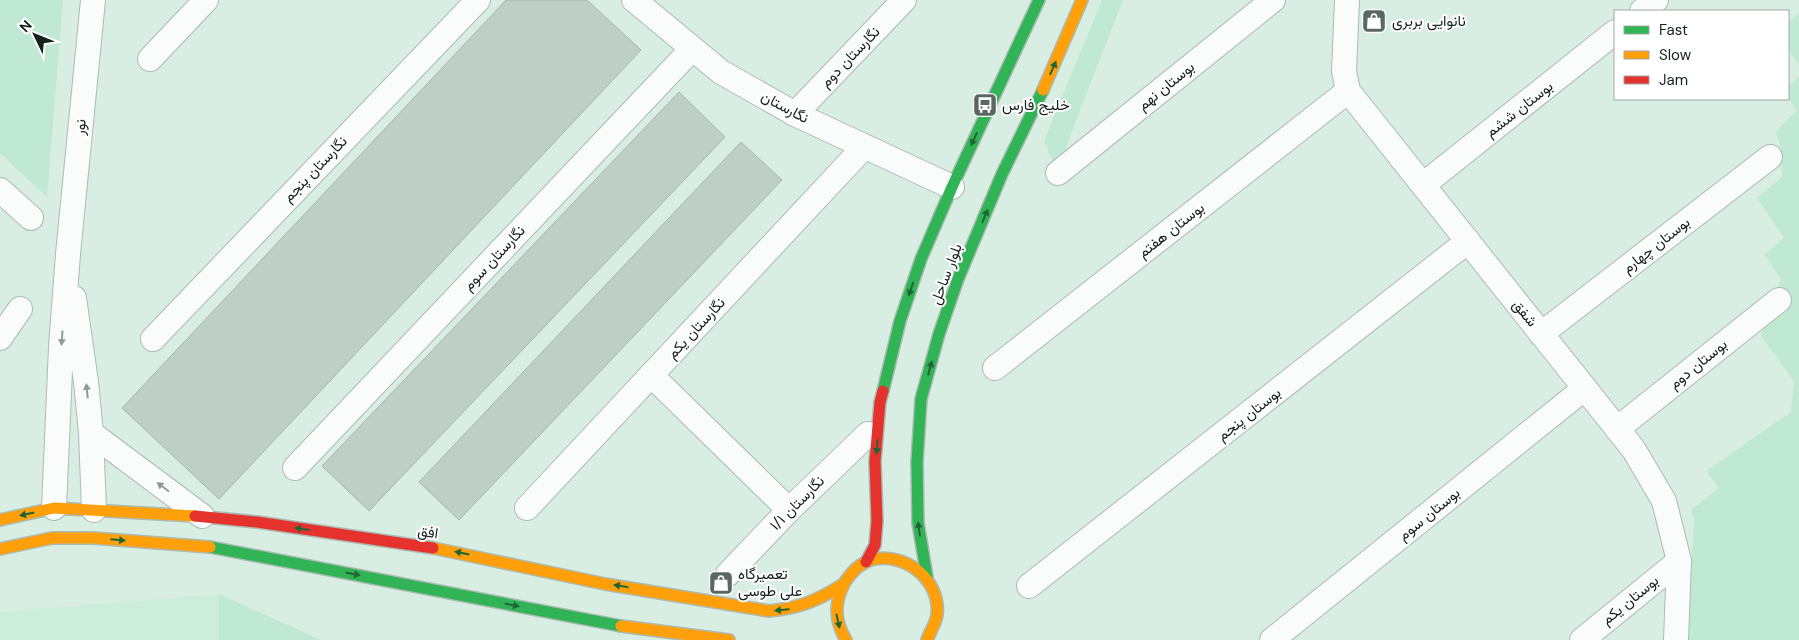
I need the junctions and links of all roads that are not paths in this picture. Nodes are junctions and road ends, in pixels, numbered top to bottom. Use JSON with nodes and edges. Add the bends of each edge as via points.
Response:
{"nodes":[{"id":1,"x":93,"y":0,"type":"edge"},
{"id":2,"x":206,"y":0,"type":"edge"},
{"id":3,"x":478,"y":0,"type":"edge"},
{"id":4,"x":904,"y":0,"type":"edge"},
{"id":5,"x":1039,"y":0,"type":"edge"},
{"id":6,"x":1082,"y":0,"type":"edge"},
{"id":7,"x":1273,"y":0,"type":"edge"},
{"id":8,"x":1347,"y":0,"type":"edge"},
{"id":9,"x":1656,"y":0,"type":"edge"},
{"id":10,"x":642,"y":3,"type":"edge"},
{"id":11,"x":1643,"y":10,"type":"edge"},
{"id":12,"x":1614,"y":33,"type":"edge"},
{"id":13,"x":692,"y":49,"type":"junction"},
{"id":14,"x":150,"y":59,"type":"dead end"},
{"id":15,"x":1348,"y":91,"type":"junction"},
{"id":16,"x":795,"y":114,"type":"junction"},
{"id":17,"x":864,"y":147,"type":"junction"},
{"id":18,"x":1770,"y":157,"type":"dead end"},
{"id":19,"x":1058,"y":172,"type":"dead end"},
{"id":20,"x":1423,"y":185,"type":"junction"},
{"id":21,"x":952,"y":187,"type":"junction"},
{"id":22,"x":4,"y":200,"type":"edge"},
{"id":23,"x":31,"y":218,"type":"dead end"},
{"id":24,"x":1468,"y":242,"type":"junction"},
{"id":25,"x":68,"y":254,"type":"junction"},
{"id":26,"x":1779,"y":300,"type":"dead end"},
{"id":27,"x":20,"y":309,"type":"dead end"},
{"id":28,"x":1541,"y":334,"type":"junction"},
{"id":29,"x":0,"y":338,"type":"edge"},
{"id":30,"x":153,"y":339,"type":"dead end"},
{"id":31,"x":995,"y":368,"type":"dead end"},
{"id":32,"x":651,"y":375,"type":"junction"},
{"id":33,"x":1585,"y":388,"type":"junction"},
{"id":34,"x":1617,"y":429,"type":"junction"},
{"id":35,"x":91,"y":433,"type":"junction"},
{"id":36,"x":868,"y":434,"type":"dead end"},
{"id":37,"x":295,"y":468,"type":"dead end"},
{"id":38,"x":527,"y":508,"type":"dead end"},
{"id":39,"x":789,"y":510,"type":"junction"},
{"id":40,"x":202,"y":516,"type":"junction"},
{"id":41,"x":0,"y":520,"type":"edge"},
{"id":42,"x":53,"y":523,"type":"junction"},
{"id":43,"x":93,"y":524,"type":"junction"},
{"id":44,"x":0,"y":549,"type":"edge"},
{"id":45,"x":1679,"y":561,"type":"junction"},
{"id":46,"x":866,"y":562,"type":"junction"},
{"id":47,"x":728,"y":574,"type":"dead end"},
{"id":48,"x":927,"y":577,"type":"junction"},
{"id":49,"x":842,"y":585,"type":"junction"},
{"id":50,"x":1029,"y":586,"type":"dead end"},
{"id":51,"x":938,"y":608,"type":"junction"},
{"id":52,"x":945,"y":627,"type":"dead end"},
{"id":53,"x":729,"y":640,"type":"edge"},
{"id":54,"x":846,"y":640,"type":"edge"},
{"id":55,"x":928,"y":640,"type":"edge"},
{"id":56,"x":1272,"y":640,"type":"edge"},
{"id":57,"x":1582,"y":640,"type":"edge"},
{"id":58,"x":1676,"y":640,"type":"edge"}],
"edges":[{"from":1,"to":25,"type":"street","name":"نور"},
{"from":2,"to":14,"type":"street"},
{"from":3,"to":30,"type":"street","name":"نگارستان پنجم"},
{"from":4,"to":16,"type":"street","name":"نگارستان دوم"},
{"from":5,"to":21,"type":"main road","name":"بلوار ساحل","one_way":true},
{"from":48,"to":6,"type":"main road","name":"بلوار ساحل","one_way":true,"via":[[918,523],[921,399],[958,279]]},
{"from":7,"to":19,"type":"street","name":"بوستان نهم"},
{"from":8,"to":15,"type":"street","name":"شفق","via":[[1344,71]]},
{"from":9,"to":11,"type":"street"},
{"from":10,"to":13,"type":"street","name":"نگارستان"},
{"from":12,"to":20,"type":"street","name":"بوستان ششم"},
{"from":13,"to":16,"type":"street","name":"نگارستان","via":[[721,72]]},
{"from":13,"to":37,"type":"street","name":"نگارستان سوم"},
{"from":15,"to":20,"type":"street","name":"شفق"},
{"from":15,"to":31,"type":"street","name":"بوستان هفتم"},
{"from":16,"to":17,"type":"street","name":"نگارستان"},
{"from":17,"to":21,"type":"street","name":"نگارستان"},
{"from":17,"to":32,"type":"street","name":"نگارستان یکم"},
{"from":18,"to":28,"type":"street","name":"بوستان چهارم"},
{"from":20,"to":24,"type":"street","name":"شفق"},
{"from":21,"to":46,"type":"main road","name":"بلوار ساحل","one_way":true,"via":[[921,259],[900,321],[880,402],[875,545]]},
{"from":22,"to":23,"type":"street"},
{"from":24,"to":28,"type":"street","name":"شفق"},
{"from":24,"to":50,"type":"street","name":"بوستان پنجم"},
{"from":35,"to":25,"type":"street","one_way":true},
{"from":25,"to":42,"type":"street","one_way":true},
{"from":26,"to":34,"type":"street","name":"بوستان دوم"},
{"from":27,"to":29,"type":"street"},
{"from":28,"to":33,"type":"street","name":"شفق"},
{"from":32,"to":38,"type":"street","name":"نگارستان یکم"},
{"from":32,"to":39,"type":"street"},
{"from":33,"to":34,"type":"street","name":"شفق"},
{"from":33,"to":56,"type":"street","name":"بوستان سوم"},
{"from":34,"to":45,"type":"street","name":"شفق","via":[[1634,450],[1664,501]]},
{"from":40,"to":35,"type":"street","one_way":true},
{"from":35,"to":43,"type":"street"},
{"from":36,"to":39,"type":"street","name":"نگارستان ۱/۱"},
{"from":39,"to":47,"type":"street","name":"نگارستان ۱/۱"},
{"from":40,"to":43,"type":"main road","name":"افق"},
{"from":49,"to":40,"type":"main road","name":"افق","one_way":true,"via":[[821,599],[797,608],[769,611],[605,584],[449,550]]},
{"from":42,"to":41,"type":"main road","name":"افق","one_way":true},
{"from":42,"to":43,"type":"main road","name":"افق"},
{"from":42,"to":43,"type":"main road","name":"افق"},
{"from":42,"to":44,"type":"main road","name":"افق"},
{"from":43,"to":53,"type":"main road","name":"افق","one_way":true,"via":[[609,624]]},
{"from":45,"to":57,"type":"street","name":"بوستان یکم"},
{"from":45,"to":58,"type":"street","name":"شفق"},
{"from":46,"to":48,"type":"main road","via":[[882,558],[899,559]]},
{"from":46,"to":49,"type":"main road","via":[[852,571]]},
{"from":48,"to":51,"type":"main road","name":"بلوار ساحل","via":[[935,592]]},
{"from":49,"to":54,"type":"main road","one_way":true,"via":[[836,601],[836,617]]},
{"from":51,"to":52,"type":"main road"},
{"from":51,"to":55,"type":"main road"}]}
